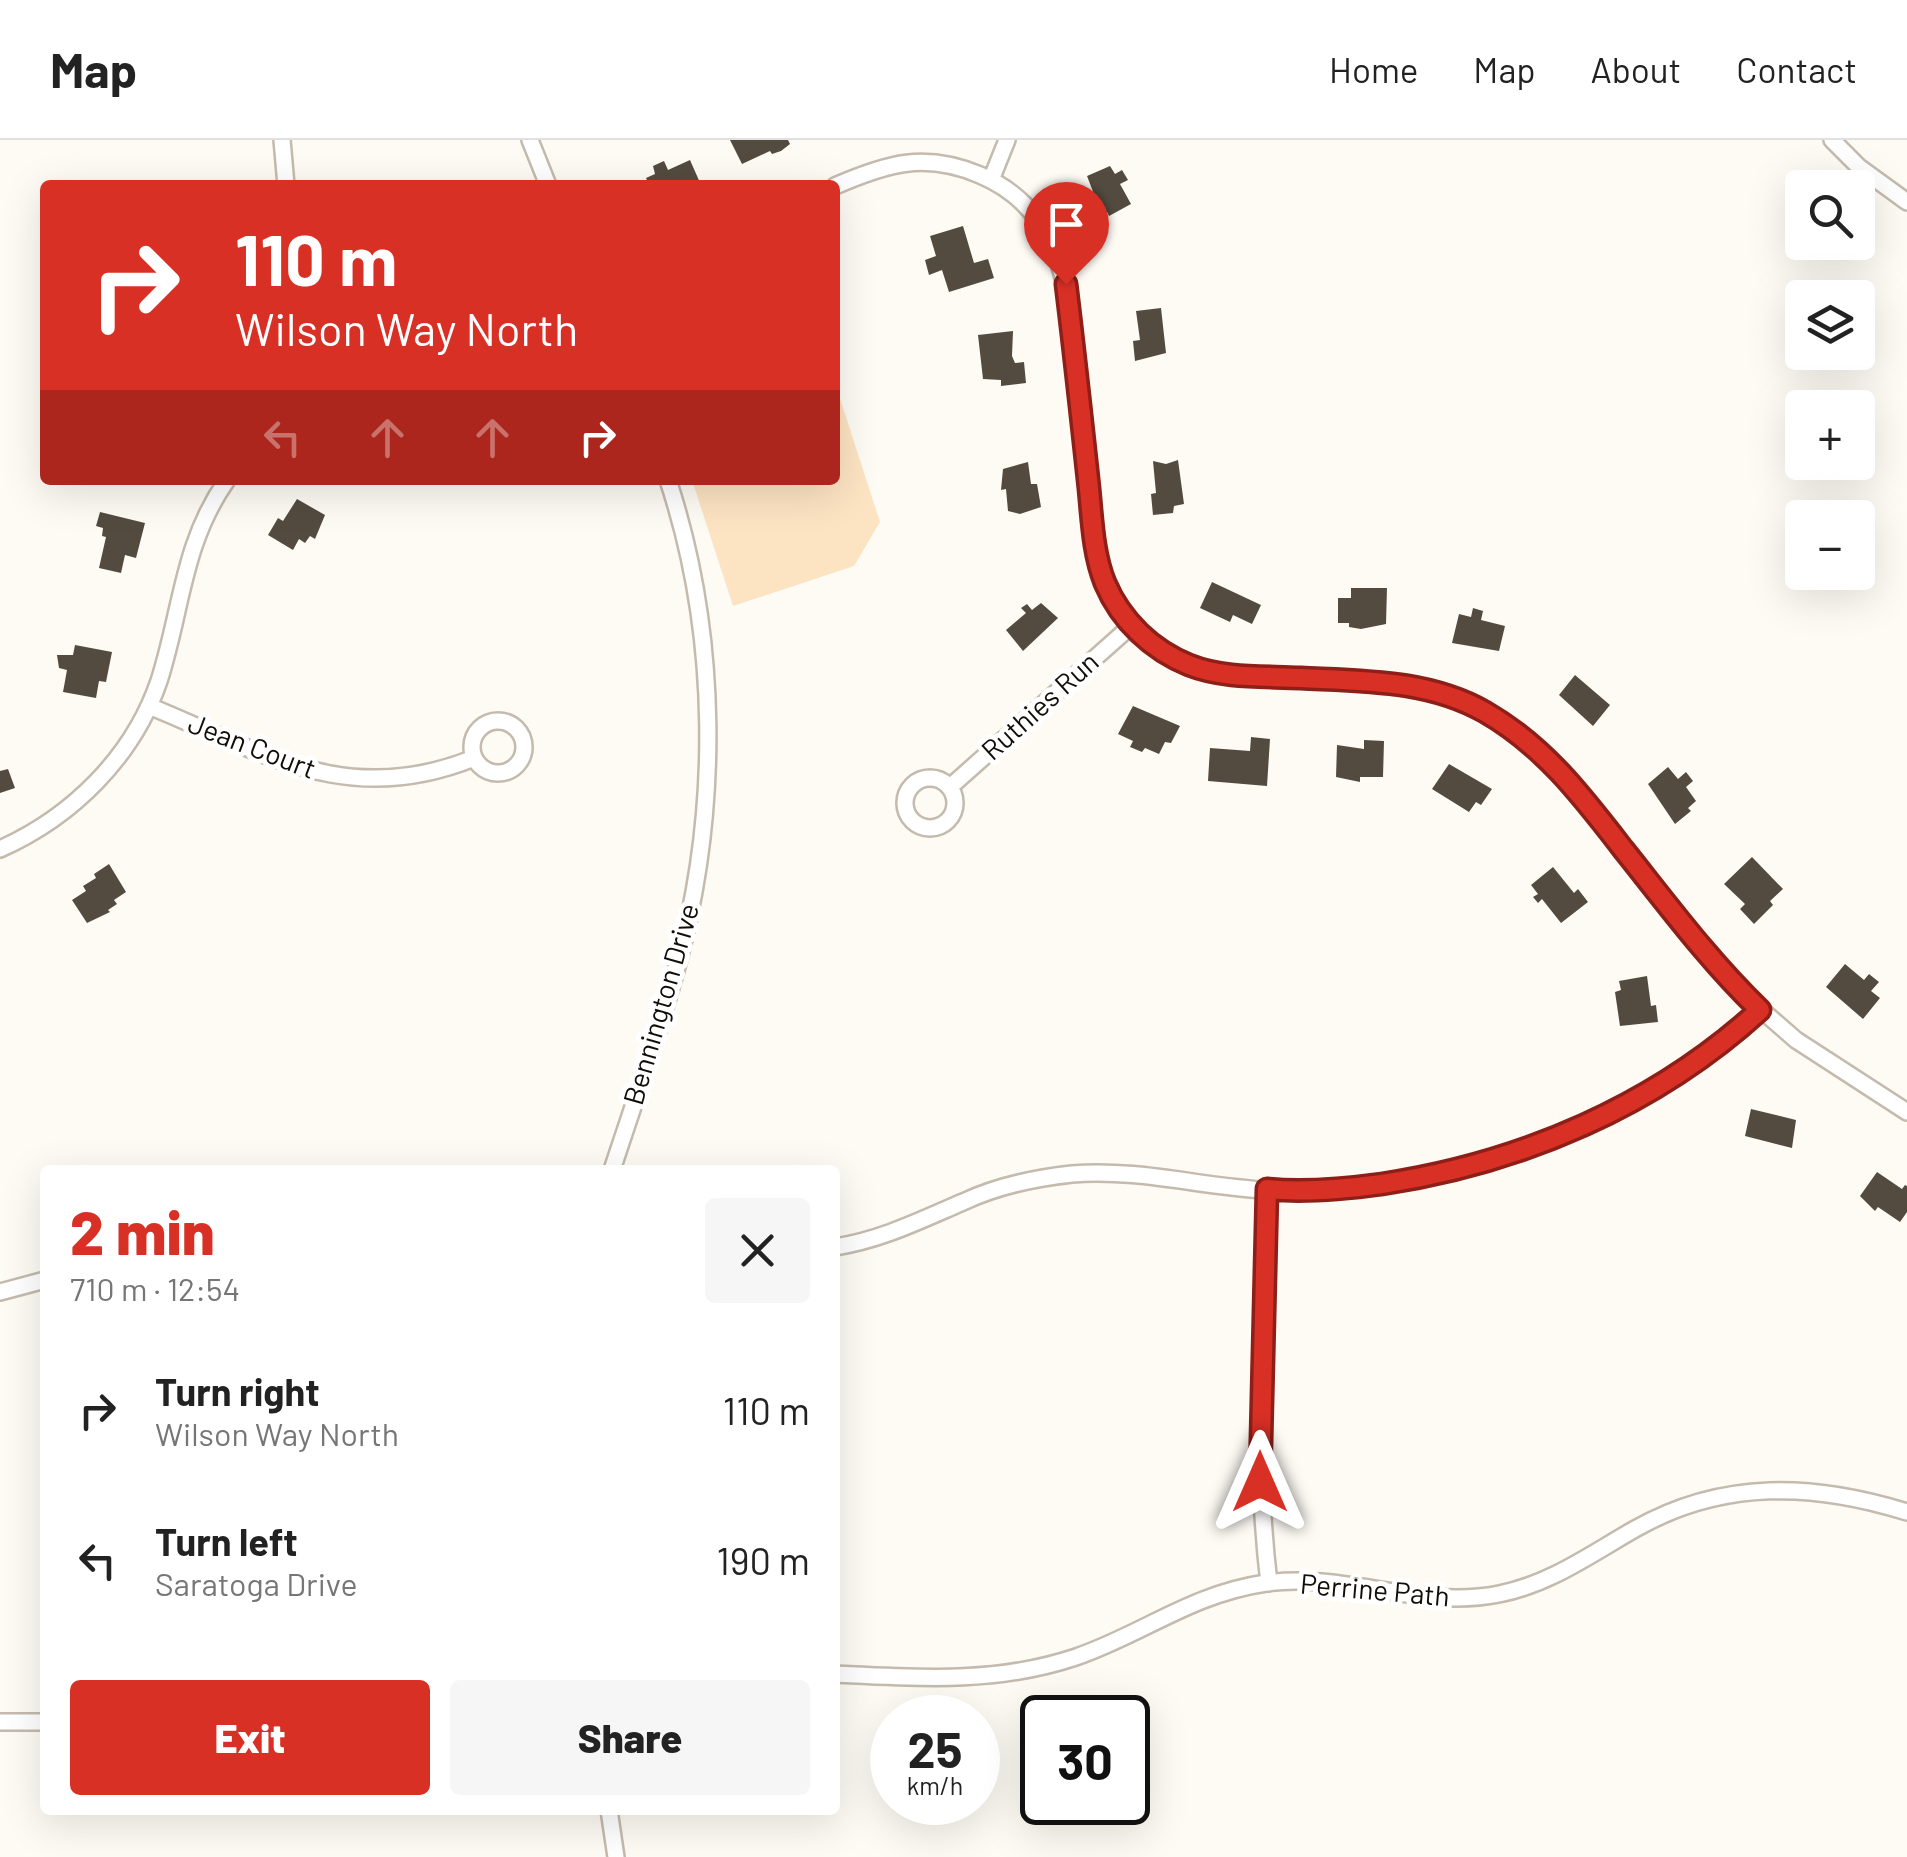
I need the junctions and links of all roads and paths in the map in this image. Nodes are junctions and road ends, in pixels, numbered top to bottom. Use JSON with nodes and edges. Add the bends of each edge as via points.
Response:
{"nodes":[{"id":1,"x":282,"y":140,"type":"edge"},
{"id":2,"x":530,"y":140,"type":"edge"},
{"id":3,"x":1008,"y":140,"type":"edge"},
{"id":4,"x":1832,"y":140,"type":"edge"},
{"id":5,"x":286,"y":180,"type":"edge"},
{"id":6,"x":546,"y":180,"type":"edge"},
{"id":7,"x":991,"y":180,"type":"junction"},
{"id":8,"x":840,"y":184,"type":"edge"},
{"id":9,"x":1907,"y":202,"type":"edge"},
{"id":10,"x":224,"y":485,"type":"edge"},
{"id":11,"x":669,"y":485,"type":"edge"},
{"id":12,"x":1132,"y":626,"type":"junction"},
{"id":13,"x":149,"y":706,"type":"junction"},
{"id":14,"x":474,"y":758,"type":"dead end"},
{"id":15,"x":950,"y":787,"type":"dead end"},
{"id":16,"x":0,"y":849,"type":"edge"},
{"id":17,"x":1760,"y":1010,"type":"junction"},
{"id":18,"x":1907,"y":1112,"type":"edge"},
{"id":19,"x":614,"y":1165,"type":"edge"},
{"id":20,"x":1267,"y":1189,"type":"junction"},
{"id":21,"x":840,"y":1246,"type":"edge"},
{"id":22,"x":40,"y":1281,"type":"edge"},
{"id":23,"x":0,"y":1292,"type":"edge"},
{"id":24,"x":1907,"y":1512,"type":"edge"},
{"id":25,"x":1269,"y":1583,"type":"junction"},
{"id":26,"x":840,"y":1674,"type":"edge"},
{"id":27,"x":0,"y":1722,"type":"edge"},
{"id":28,"x":40,"y":1722,"type":"edge"},
{"id":29,"x":611,"y":1815,"type":"edge"},
{"id":30,"x":616,"y":1857,"type":"edge"}],
"edges":[{"from":1,"to":5,"type":"street"},
{"from":2,"to":6,"type":"street"},
{"from":3,"to":7,"type":"street"},
{"from":4,"to":9,"type":"street","via":[[1858,168]]},
{"from":7,"to":8,"type":"street","via":[[934,162],[906,162]]},
{"from":7,"to":12,"type":"street","via":[[1035,216],[1058,256],[1098,557]]},
{"from":10,"to":13,"type":"street","via":[[187,561]]},
{"from":11,"to":19,"type":"street","name":"Bennington Drive","via":[[689,558],[706,673],[704,818],[677,965]]},
{"from":12,"to":15,"type":"street","name":"Ruthies Run"},
{"from":12,"to":17,"type":"street","via":[[1192,667],[1416,686],[1512,728],[1569,780],[1712,961]]},
{"from":13,"to":14,"type":"street","name":"Jean Court","via":[[331,776],[399,779]]},
{"from":13,"to":16,"type":"street","via":[[86,794]]},
{"from":17,"to":18,"type":"street"},
{"from":17,"to":20,"type":"street","via":[[1643,1095],[1542,1144],[1421,1178]]},
{"from":20,"to":21,"type":"street","via":[[1074,1174],[998,1188],[889,1234]]},
{"from":20,"to":25,"type":"street","via":[[1258,1454]]},
{"from":22,"to":23,"type":"street"},
{"from":24,"to":25,"type":"street","name":"Perrine Path","via":[[1825,1491],[1754,1491],[1680,1508],[1563,1572],[1500,1594],[1429,1598],[1316,1581]]},
{"from":25,"to":26,"type":"street","name":"Perrine Path","via":[[1194,1601],[1115,1641],[1035,1669],[950,1679]]},
{"from":27,"to":28,"type":"street"},
{"from":29,"to":30,"type":"street"}]}
